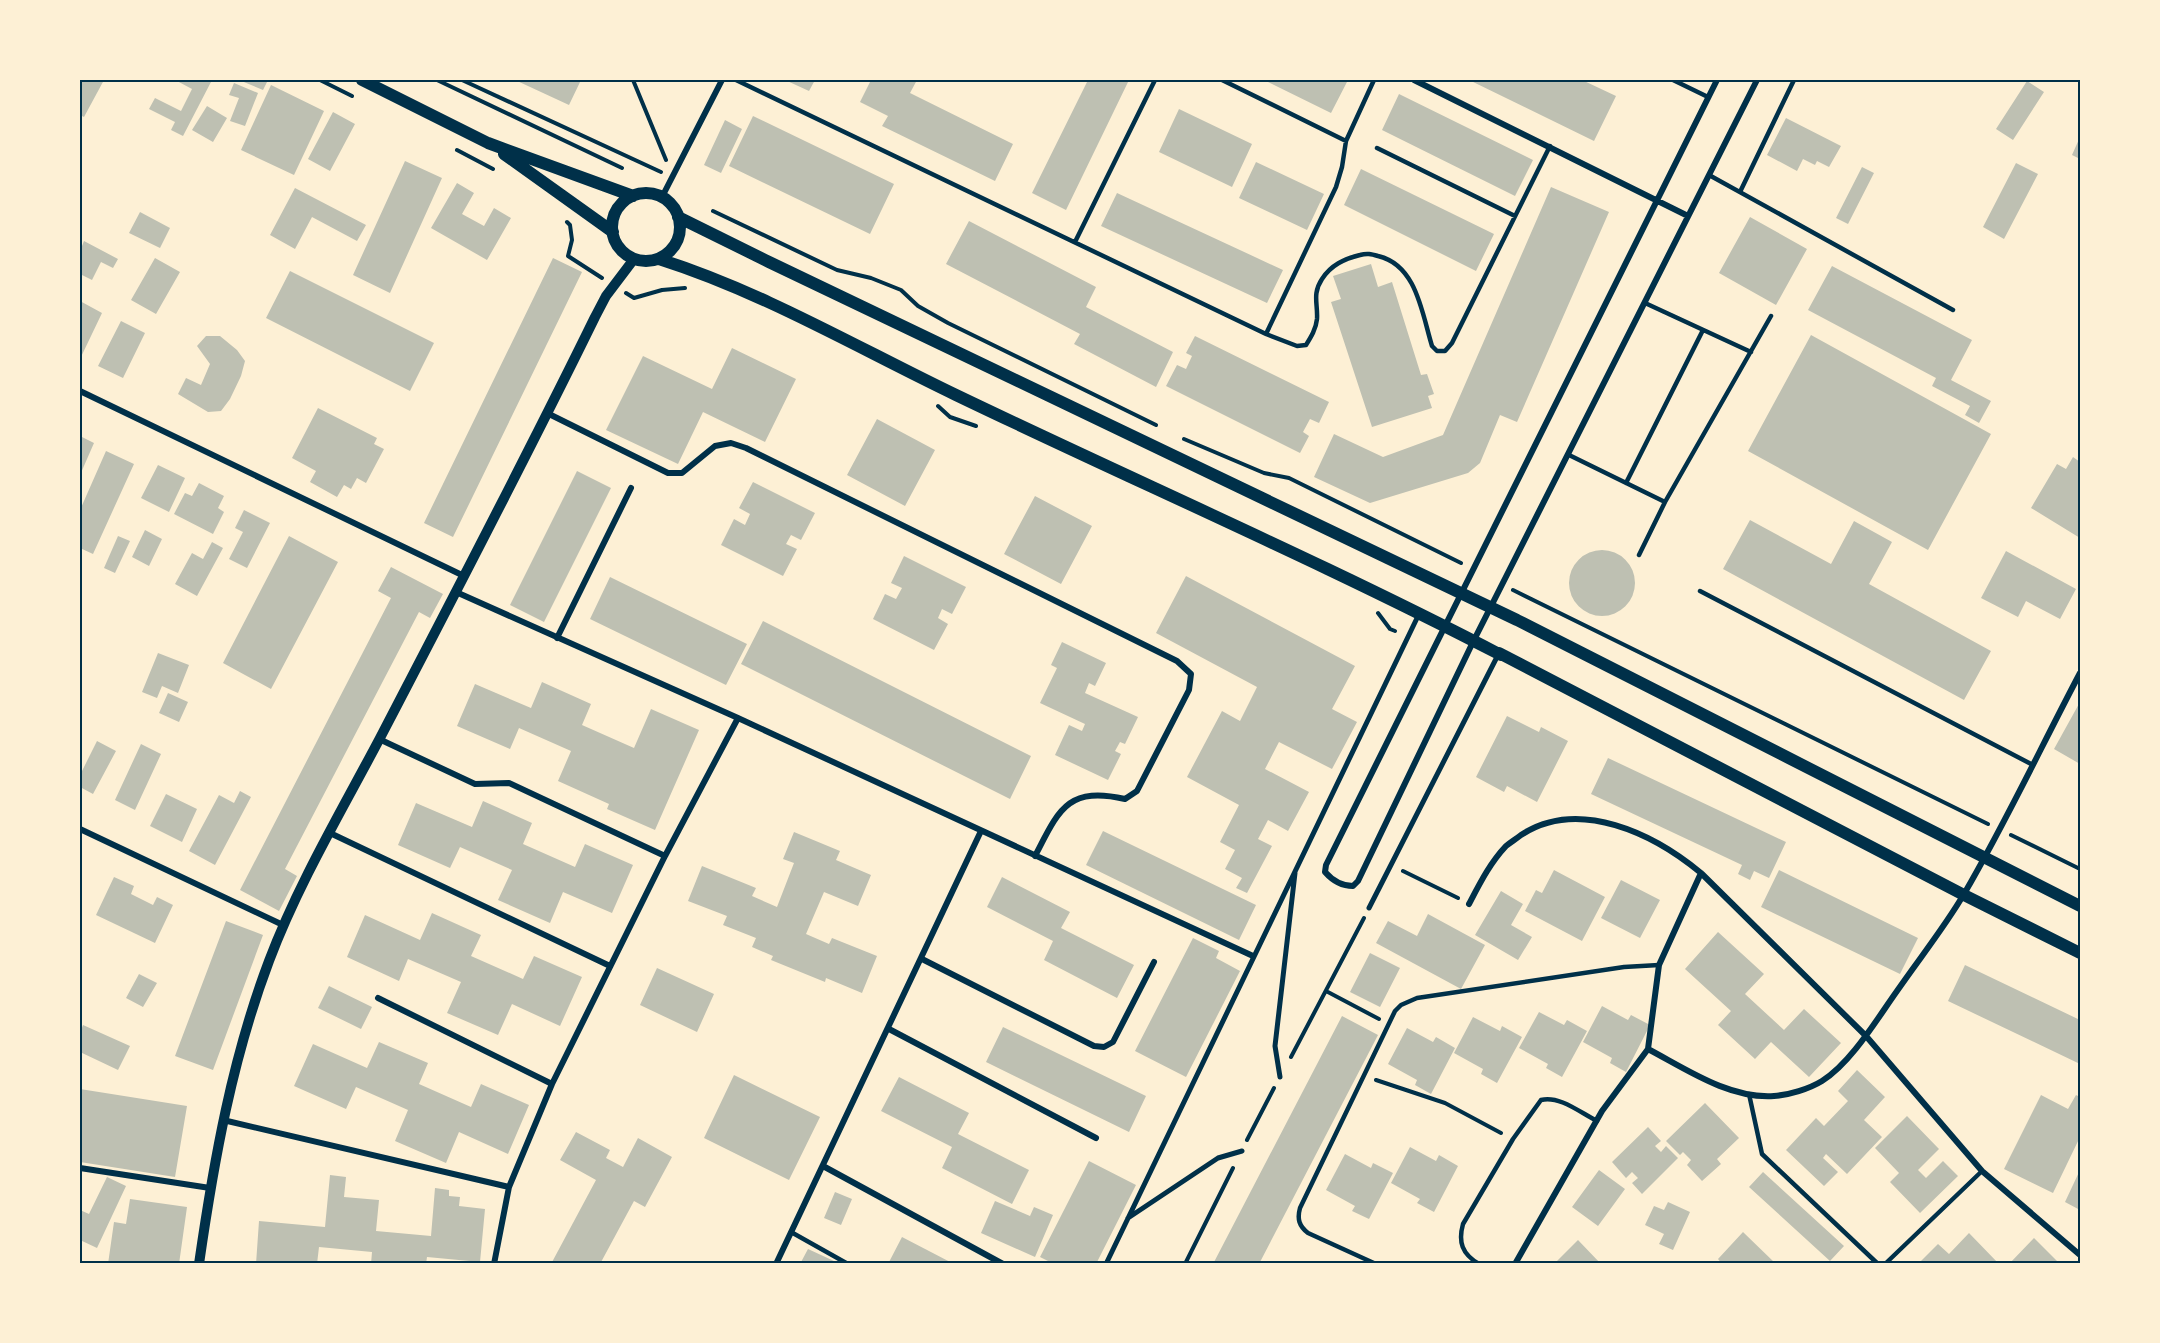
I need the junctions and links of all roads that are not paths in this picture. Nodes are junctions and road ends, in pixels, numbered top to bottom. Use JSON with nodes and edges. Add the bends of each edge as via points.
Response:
{"nodes":[{"id":1,"x":362,"y":80,"type":"edge"},
{"id":2,"x":722,"y":80,"type":"edge"},
{"id":3,"x":736,"y":80,"type":"edge"},
{"id":4,"x":1155,"y":80,"type":"edge"},
{"id":5,"x":1222,"y":80,"type":"edge"},
{"id":6,"x":1374,"y":80,"type":"edge"},
{"id":7,"x":1414,"y":80,"type":"edge"},
{"id":8,"x":1673,"y":80,"type":"edge"},
{"id":9,"x":1717,"y":80,"type":"edge"},
{"id":10,"x":1757,"y":80,"type":"edge"},
{"id":11,"x":1794,"y":80,"type":"edge"},
{"id":12,"x":1708,"y":97,"type":"junction"},
{"id":13,"x":1346,"y":141,"type":"junction"},
{"id":14,"x":488,"y":143,"type":"junction"},
{"id":15,"x":1550,"y":146,"type":"junction"},
{"id":16,"x":1377,"y":148,"type":"dead end"},
{"id":17,"x":1709,"y":175,"type":"junction"},
{"id":18,"x":1740,"y":192,"type":"junction"},
{"id":19,"x":633,"y":196,"type":"junction"},
{"id":20,"x":662,"y":197,"type":"junction"},
{"id":21,"x":1657,"y":200,"type":"junction"},
{"id":22,"x":1515,"y":216,"type":"junction"},
{"id":23,"x":1688,"y":216,"type":"junction"},
{"id":24,"x":678,"y":217,"type":"junction"},
{"id":25,"x":612,"y":232,"type":"junction"},
{"id":26,"x":1075,"y":242,"type":"junction"},
{"id":27,"x":634,"y":259,"type":"junction"},
{"id":28,"x":659,"y":259,"type":"junction"},
{"id":29,"x":1645,"y":303,"type":"junction"},
{"id":30,"x":1953,"y":310,"type":"dead end"},
{"id":31,"x":1771,"y":316,"type":"dead end"},
{"id":32,"x":1703,"y":330,"type":"junction"},
{"id":33,"x":1266,"y":334,"type":"junction"},
{"id":34,"x":1751,"y":351,"type":"junction"},
{"id":35,"x":80,"y":391,"type":"edge"},
{"id":36,"x":547,"y":413,"type":"junction"},
{"id":37,"x":1569,"y":455,"type":"junction"},
{"id":38,"x":1626,"y":483,"type":"junction"},
{"id":39,"x":631,"y":488,"type":"dead end"},
{"id":40,"x":1665,"y":502,"type":"junction"},
{"id":41,"x":1639,"y":555,"type":"dead end"},
{"id":42,"x":464,"y":576,"type":"junction"},
{"id":43,"x":1700,"y":591,"type":"dead end"},
{"id":44,"x":456,"y":592,"type":"junction"},
{"id":45,"x":1462,"y":594,"type":"junction"},
{"id":46,"x":1491,"y":608,"type":"junction"},
{"id":47,"x":1419,"y":614,"type":"junction"},
{"id":48,"x":1446,"y":626,"type":"junction"},
{"id":49,"x":557,"y":638,"type":"junction"},
{"id":50,"x":1474,"y":641,"type":"junction"},
{"id":51,"x":1500,"y":654,"type":"junction"},
{"id":52,"x":2080,"y":673,"type":"edge"},
{"id":53,"x":738,"y":718,"type":"junction"},
{"id":54,"x":379,"y":739,"type":"junction"},
{"id":55,"x":2033,"y":765,"type":"junction"},
{"id":56,"x":80,"y":829,"type":"edge"},
{"id":57,"x":981,"y":831,"type":"junction"},
{"id":58,"x":330,"y":833,"type":"junction"},
{"id":59,"x":665,"y":856,"type":"junction"},
{"id":60,"x":1035,"y":856,"type":"junction"},
{"id":61,"x":1984,"y":858,"type":"junction"},
{"id":62,"x":1296,"y":866,"type":"junction"},
{"id":63,"x":1701,"y":873,"type":"junction"},
{"id":64,"x":1964,"y":895,"type":"junction"},
{"id":65,"x":1469,"y":904,"type":"road end"},
{"id":66,"x":2080,"y":906,"type":"edge"},
{"id":67,"x":1370,"y":908,"type":"road end"},
{"id":68,"x":283,"y":925,"type":"junction"},
{"id":69,"x":2080,"y":953,"type":"edge"},
{"id":70,"x":1253,"y":956,"type":"junction"},
{"id":71,"x":922,"y":959,"type":"junction"},
{"id":72,"x":1154,"y":962,"type":"dead end"},
{"id":73,"x":1659,"y":965,"type":"junction"},
{"id":74,"x":610,"y":966,"type":"junction"},
{"id":75,"x":378,"y":998,"type":"dead end"},
{"id":76,"x":889,"y":1029,"type":"junction"},
{"id":77,"x":1866,"y":1036,"type":"junction"},
{"id":78,"x":1648,"y":1049,"type":"junction"},
{"id":79,"x":1280,"y":1077,"type":"road end"},
{"id":80,"x":552,"y":1084,"type":"junction"},
{"id":81,"x":1749,"y":1094,"type":"junction"},
{"id":82,"x":223,"y":1120,"type":"junction"},
{"id":83,"x":1597,"y":1121,"type":"junction"},
{"id":84,"x":1096,"y":1138,"type":"dead end"},
{"id":85,"x":1242,"y":1151,"type":"road end"},
{"id":86,"x":823,"y":1166,"type":"junction"},
{"id":87,"x":80,"y":1168,"type":"edge"},
{"id":88,"x":1982,"y":1171,"type":"junction"},
{"id":89,"x":509,"y":1187,"type":"junction"},
{"id":90,"x":210,"y":1188,"type":"junction"},
{"id":91,"x":1127,"y":1219,"type":"junction"},
{"id":92,"x":791,"y":1232,"type":"junction"},
{"id":93,"x":2080,"y":1255,"type":"edge"},
{"id":94,"x":199,"y":1263,"type":"edge"},
{"id":95,"x":494,"y":1263,"type":"edge"},
{"id":96,"x":776,"y":1263,"type":"edge"},
{"id":97,"x":848,"y":1263,"type":"edge"},
{"id":98,"x":1003,"y":1263,"type":"edge"},
{"id":99,"x":1106,"y":1263,"type":"edge"},
{"id":100,"x":1376,"y":1263,"type":"edge"},
{"id":101,"x":1479,"y":1263,"type":"edge"},
{"id":102,"x":1515,"y":1263,"type":"edge"},
{"id":103,"x":1878,"y":1263,"type":"edge"},
{"id":104,"x":1885,"y":1263,"type":"edge"}],
"edges":[{"from":1,"to":14,"type":"main road"},
{"from":2,"to":20,"type":"street"},
{"from":3,"to":26,"type":"lane"},
{"from":4,"to":26,"type":"lane"},
{"from":5,"to":13,"type":"lane"},
{"from":6,"to":13,"type":"lane"},
{"from":7,"to":15,"type":"street"},
{"from":8,"to":12,"type":"lane"},
{"from":9,"to":12,"type":"street"},
{"from":10,"to":17,"type":"street"},
{"from":11,"to":18,"type":"lane"},
{"from":12,"to":21,"type":"street"},
{"from":13,"to":33,"type":"lane","via":[[1336,187]]},
{"from":14,"to":19,"type":"main road"},
{"from":14,"to":25,"type":"main road"},
{"from":15,"to":21,"type":"street"},
{"from":15,"to":22,"type":"lane"},
{"from":16,"to":22,"type":"lane"},
{"from":17,"to":18,"type":"lane"},
{"from":17,"to":23,"type":"street"},
{"from":18,"to":30,"type":"lane"},
{"from":19,"to":20,"type":"main road","via":[[643,193]]},
{"from":19,"to":25,"type":"main road","via":[[617,210]]},
{"from":20,"to":24,"type":"main road"},
{"from":21,"to":23,"type":"street"},
{"from":21,"to":45,"type":"street"},
{"from":22,"to":33,"type":"lane","via":[[1445,351],[1432,346],[1416,291],[1405,273],[1387,258],[1367,253],[1337,263],[1321,280],[1314,299],[1317,319],[1306,345],[1297,346]]},
{"from":23,"to":29,"type":"street"},
{"from":24,"to":28,"type":"main road","via":[[679,237],[668,254]]},
{"from":24,"to":45,"type":"main road"},
{"from":25,"to":27,"type":"main road","via":[[620,248]]},
{"from":26,"to":33,"type":"lane"},
{"from":27,"to":28,"type":"main road"},
{"from":27,"to":36,"type":"street","via":[[606,296]]},
{"from":28,"to":47,"type":"main road","via":[[716,278]]},
{"from":29,"to":32,"type":"lane"},
{"from":29,"to":37,"type":"street"},
{"from":31,"to":34,"type":"lane"},
{"from":32,"to":34,"type":"lane"},
{"from":32,"to":38,"type":"lane"},
{"from":34,"to":40,"type":"lane"},
{"from":35,"to":42,"type":"street"},
{"from":36,"to":42,"type":"street"},
{"from":36,"to":60,"type":"street","via":[[668,473],[682,473],[715,446],[731,443],[746,448],[1177,661],[1191,674],[1189,690],[1137,791],[1125,799],[1105,795],[1072,800],[1058,813]]},
{"from":37,"to":38,"type":"lane"},
{"from":37,"to":46,"type":"street"},
{"from":38,"to":40,"type":"lane"},
{"from":39,"to":49,"type":"street"},
{"from":40,"to":41,"type":"lane"},
{"from":42,"to":44,"type":"street"},
{"from":43,"to":55,"type":"lane"},
{"from":44,"to":49,"type":"street"},
{"from":44,"to":54,"type":"street"},
{"from":45,"to":46,"type":"main road"},
{"from":45,"to":48,"type":"street"},
{"from":46,"to":50,"type":"street"},
{"from":46,"to":61,"type":"main road"},
{"from":47,"to":48,"type":"main road"},
{"from":47,"to":62,"type":"street"},
{"from":48,"to":50,"type":"main road"},
{"from":48,"to":50,"type":"street","via":[[1326,865],[1325,872],[1330,878],[1347,886],[1358,881]]},
{"from":49,"to":53,"type":"street"},
{"from":50,"to":51,"type":"main road"},
{"from":51,"to":64,"type":"main road"},
{"from":51,"to":67,"type":"street"},
{"from":52,"to":55,"type":"street"},
{"from":53,"to":57,"type":"street"},
{"from":53,"to":59,"type":"street"},
{"from":54,"to":58,"type":"street"},
{"from":54,"to":59,"type":"street","via":[[475,784],[509,783]]},
{"from":55,"to":61,"type":"street"},
{"from":56,"to":68,"type":"street"},
{"from":57,"to":60,"type":"street"},
{"from":57,"to":71,"type":"street"},
{"from":58,"to":68,"type":"street"},
{"from":58,"to":74,"type":"street"},
{"from":59,"to":74,"type":"street"},
{"from":60,"to":70,"type":"street"},
{"from":61,"to":64,"type":"street"},
{"from":61,"to":66,"type":"main road"},
{"from":62,"to":70,"type":"street"},
{"from":62,"to":79,"type":"street","via":[[1275,1046]]},
{"from":63,"to":65,"type":"street","via":[[1635,833],[1605,822],[1560,820],[1535,826],[1508,844],[1487,870]]},
{"from":63,"to":73,"type":"street"},
{"from":63,"to":77,"type":"street"},
{"from":64,"to":69,"type":"main road"},
{"from":64,"to":77,"type":"street"},
{"from":68,"to":82,"type":"street","via":[[244,1035]]},
{"from":70,"to":91,"type":"street"},
{"from":71,"to":72,"type":"street","via":[[1094,1046],[1104,1047],[1113,1042]]},
{"from":71,"to":76,"type":"street"},
{"from":73,"to":78,"type":"street"},
{"from":73,"to":100,"type":"lane","via":[[1624,966],[1417,998],[1395,1011],[1298,1217],[1308,1233]]},
{"from":74,"to":80,"type":"street"},
{"from":75,"to":80,"type":"street"},
{"from":76,"to":84,"type":"street"},
{"from":76,"to":86,"type":"street"},
{"from":77,"to":81,"type":"street","via":[[1821,1082],[1774,1096]]},
{"from":77,"to":88,"type":"street"},
{"from":78,"to":81,"type":"street","via":[[1705,1078]]},
{"from":78,"to":83,"type":"street"},
{"from":80,"to":89,"type":"street"},
{"from":81,"to":103,"type":"lane","via":[[1762,1154]]},
{"from":82,"to":89,"type":"street"},
{"from":82,"to":90,"type":"street"},
{"from":83,"to":101,"type":"lane","via":[[1549,1098],[1541,1100],[1512,1139],[1463,1224],[1462,1249]]},
{"from":83,"to":102,"type":"street"},
{"from":85,"to":91,"type":"street","via":[[1218,1158]]},
{"from":86,"to":92,"type":"street"},
{"from":86,"to":98,"type":"street"},
{"from":87,"to":90,"type":"street"},
{"from":88,"to":93,"type":"street"},
{"from":88,"to":104,"type":"lane"},
{"from":89,"to":95,"type":"street"},
{"from":90,"to":94,"type":"street"},
{"from":91,"to":99,"type":"street"},
{"from":92,"to":96,"type":"street"},
{"from":92,"to":97,"type":"lane"}]}
